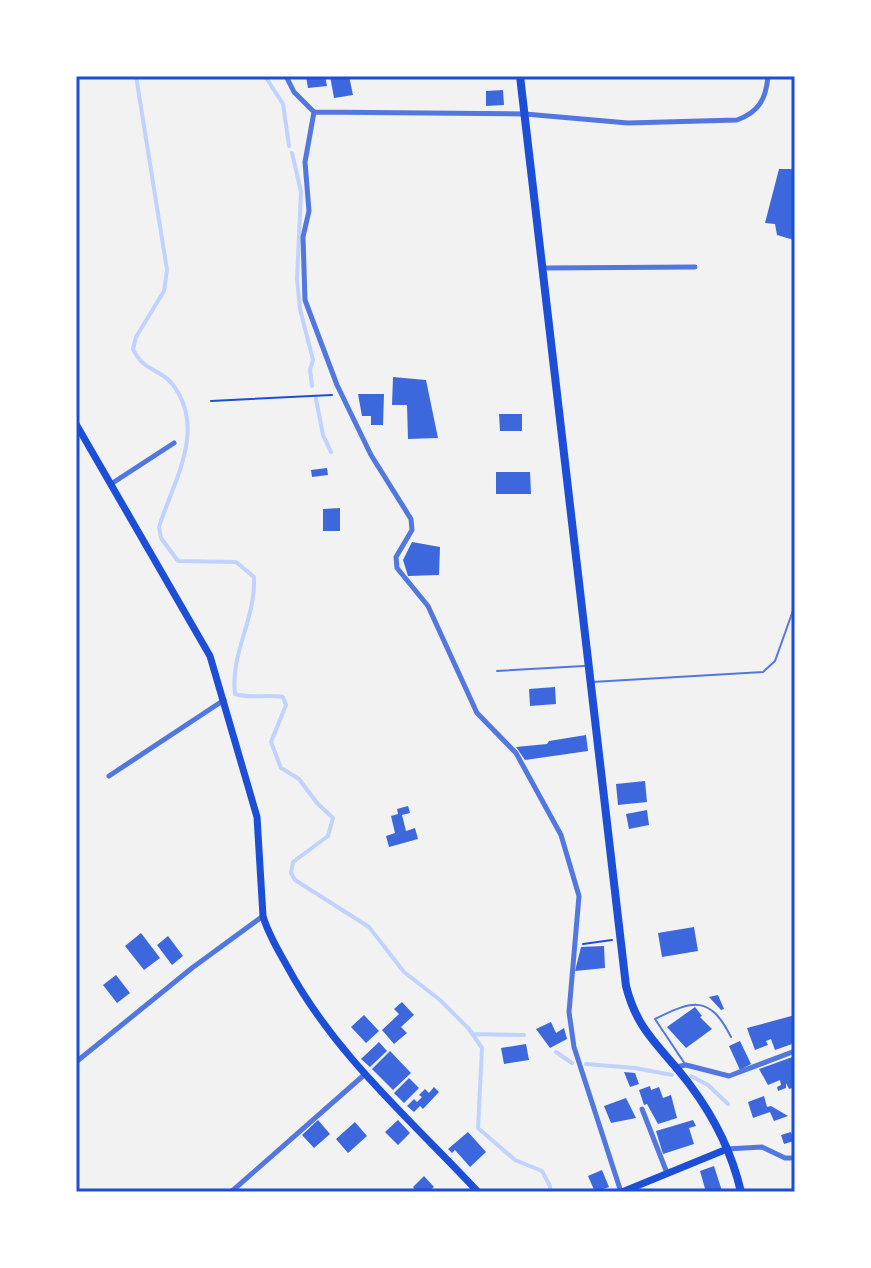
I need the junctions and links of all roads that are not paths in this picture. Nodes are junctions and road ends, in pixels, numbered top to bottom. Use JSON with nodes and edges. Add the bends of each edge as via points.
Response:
{"nodes":[{"id":1,"x":286,"y":76,"type":"edge"},
{"id":2,"x":520,"y":76,"type":"edge"},
{"id":3,"x":768,"y":76,"type":"edge"},
{"id":4,"x":314,"y":112,"type":"junction"},
{"id":5,"x":525,"y":114,"type":"junction"},
{"id":6,"x":695,"y":267,"type":"dead end"},
{"id":7,"x":542,"y":268,"type":"junction"},
{"id":8,"x":76,"y":424,"type":"edge"},
{"id":9,"x":174,"y":443,"type":"dead end"},
{"id":10,"x":111,"y":484,"type":"junction"},
{"id":11,"x":795,"y":605,"type":"edge"},
{"id":12,"x":589,"y":665,"type":"junction"},
{"id":13,"x":497,"y":671,"type":"dead end"},
{"id":14,"x":591,"y":682,"type":"junction"},
{"id":15,"x":224,"y":700,"type":"junction"},
{"id":16,"x":109,"y":776,"type":"dead end"},
{"id":17,"x":263,"y":916,"type":"junction"},
{"id":18,"x":731,"y":1037,"type":"dead end"},
{"id":19,"x":795,"y":1051,"type":"edge"},
{"id":20,"x":76,"y":1062,"type":"edge"},
{"id":21,"x":686,"y":1065,"type":"junction"},
{"id":22,"x":675,"y":1067,"type":"junction"},
{"id":23,"x":364,"y":1075,"type":"junction"},
{"id":24,"x":642,"y":1109,"type":"dead end"},
{"id":25,"x":727,"y":1149,"type":"junction"},
{"id":26,"x":795,"y":1158,"type":"edge"},
{"id":27,"x":667,"y":1173,"type":"junction"},
{"id":28,"x":231,"y":1192,"type":"edge"},
{"id":29,"x":478,"y":1192,"type":"edge"},
{"id":30,"x":621,"y":1192,"type":"edge"},
{"id":31,"x":741,"y":1192,"type":"edge"}],
"edges":[{"from":1,"to":4,"type":"street"},
{"from":2,"to":5,"type":"main road"},
{"from":3,"to":5,"type":"street","via":[[761,105],[737,120],[628,123]]},
{"from":4,"to":5,"type":"street"},
{"from":4,"to":30,"type":"street","via":[[305,162],[305,300],[341,395],[411,519],[397,568],[428,606],[477,713],[516,753],[561,835],[579,896],[569,1012],[574,1047]]},
{"from":5,"to":7,"type":"main road"},
{"from":6,"to":7,"type":"street"},
{"from":7,"to":12,"type":"main road"},
{"from":8,"to":10,"type":"main road"},
{"from":9,"to":10,"type":"street"},
{"from":10,"to":15,"type":"main road","via":[[201,636]]},
{"from":11,"to":14,"type":"lane","via":[[775,661],[763,672]]},
{"from":12,"to":13,"type":"lane"},
{"from":12,"to":14,"type":"main road"},
{"from":14,"to":22,"type":"main road","via":[[626,986],[646,1034]]},
{"from":15,"to":16,"type":"street"},
{"from":15,"to":17,"type":"main road","via":[[257,817]]},
{"from":17,"to":20,"type":"street"},
{"from":17,"to":23,"type":"main road","via":[[302,994]]},
{"from":18,"to":21,"type":"lane","via":[[708,1007],[694,1004],[655,1019]]},
{"from":19,"to":21,"type":"street","via":[[729,1076]]},
{"from":21,"to":22,"type":"street"},
{"from":22,"to":25,"type":"main road","via":[[713,1118]]},
{"from":23,"to":28,"type":"street"},
{"from":23,"to":29,"type":"main road"},
{"from":24,"to":27,"type":"street"},
{"from":25,"to":26,"type":"street","via":[[762,1147]]},
{"from":25,"to":27,"type":"main road"},
{"from":25,"to":31,"type":"main road"},
{"from":27,"to":30,"type":"main road"}]}
